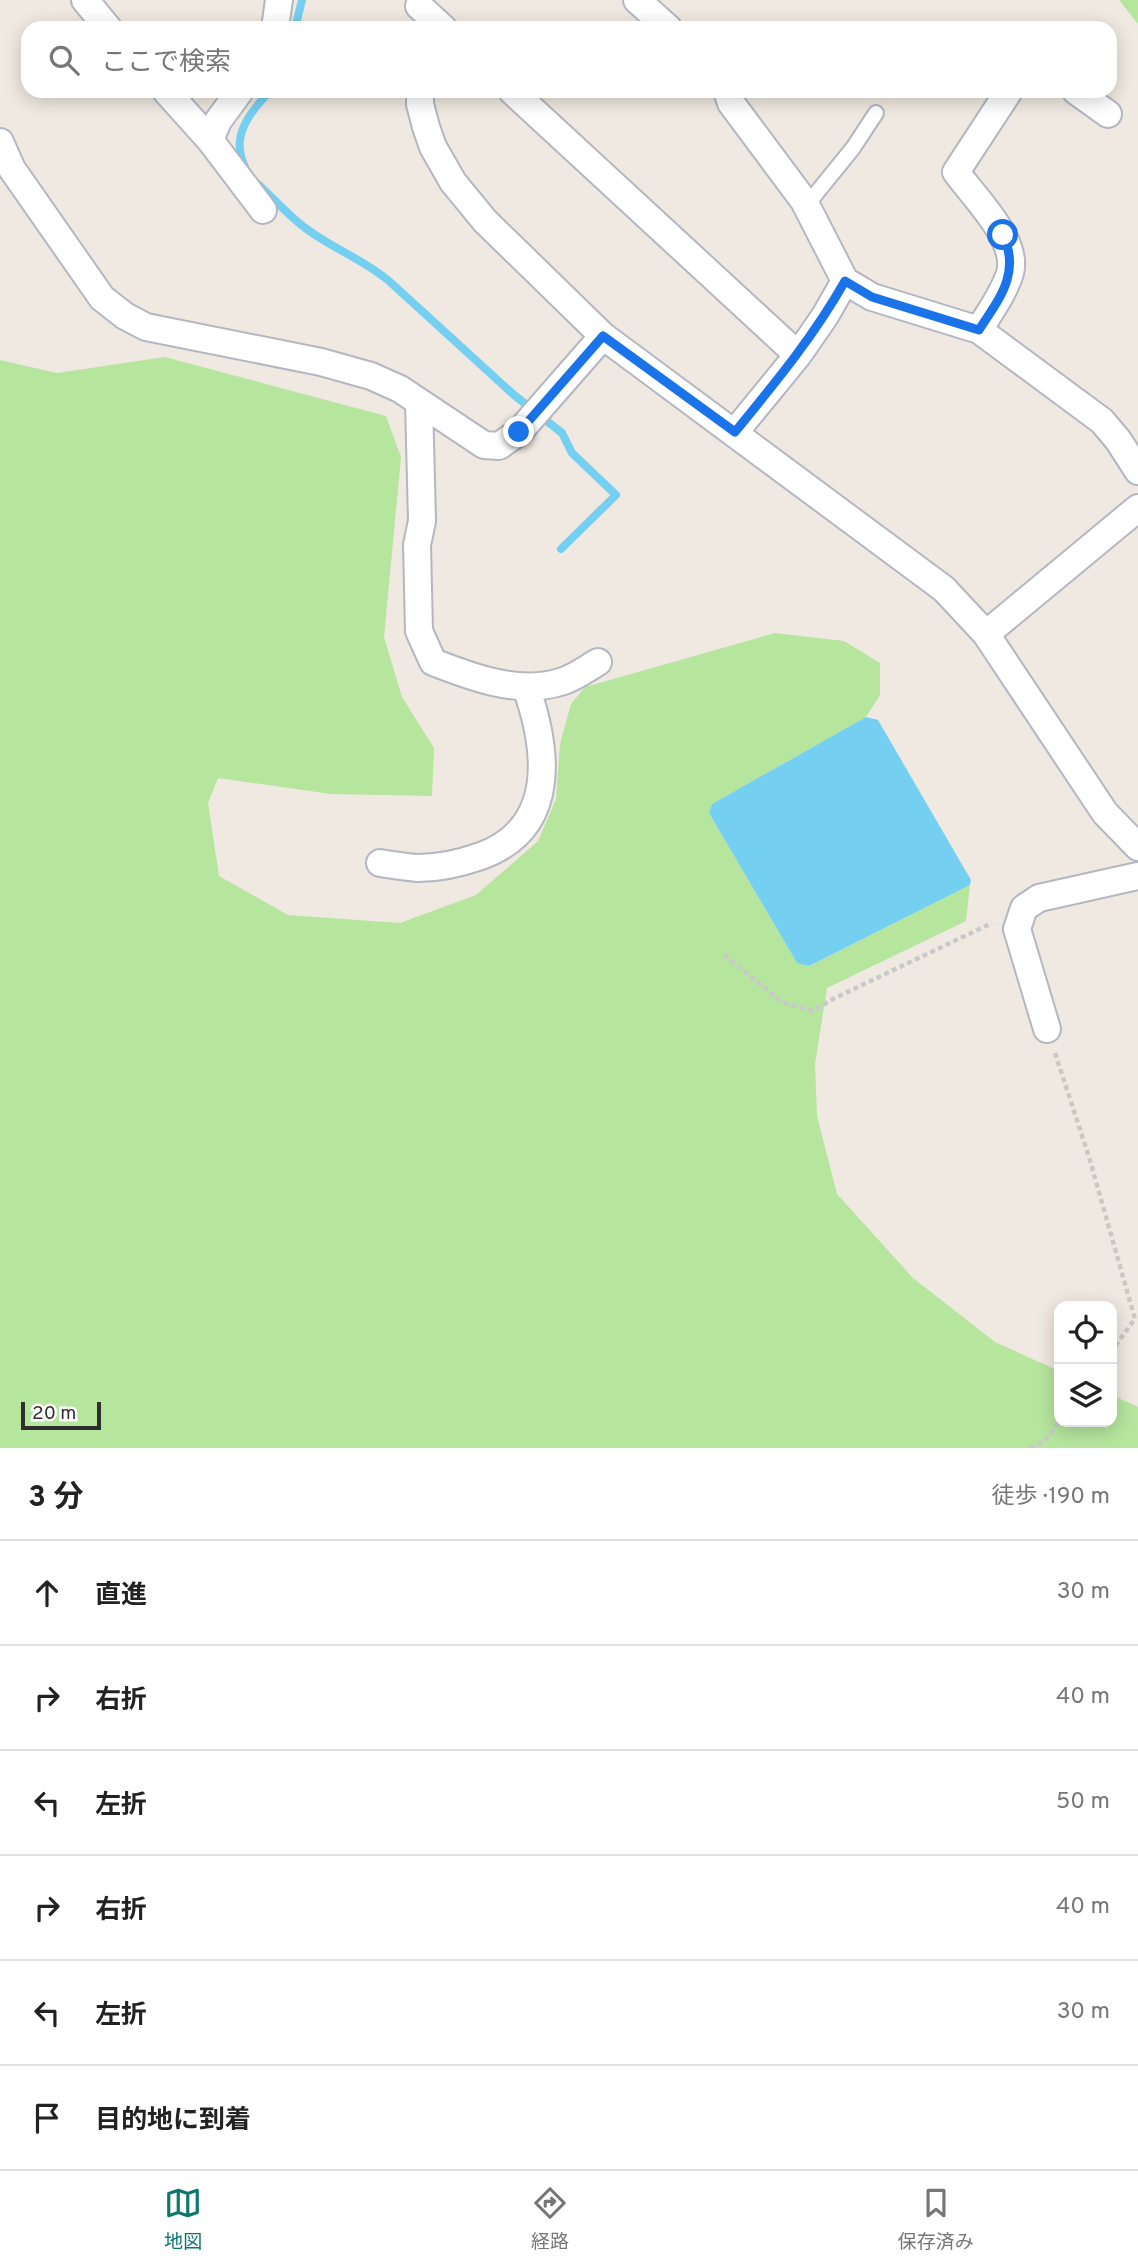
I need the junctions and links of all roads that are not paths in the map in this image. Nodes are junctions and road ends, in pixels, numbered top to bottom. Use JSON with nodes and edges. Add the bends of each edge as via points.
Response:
{"nodes":[{"id":1,"x":85,"y":0,"type":"edge"},
{"id":2,"x":279,"y":0,"type":"edge"},
{"id":3,"x":637,"y":0,"type":"edge"},
{"id":4,"x":102,"y":21,"type":"edge"},
{"id":5,"x":276,"y":21,"type":"edge"},
{"id":6,"x":660,"y":21,"type":"edge"},
{"id":7,"x":172,"y":98,"type":"edge"},
{"id":8,"x":235,"y":98,"type":"edge"},
{"id":9,"x":420,"y":98,"type":"edge"},
{"id":10,"x":520,"y":98,"type":"edge"},
{"id":11,"x":729,"y":98,"type":"edge"},
{"id":12,"x":1004,"y":98,"type":"edge"},
{"id":13,"x":1086,"y":98,"type":"edge"},
{"id":14,"x":876,"y":113,"type":"dead end"},
{"id":15,"x":1108,"y":114,"type":"dead end"},
{"id":16,"x":210,"y":140,"type":"junction"},
{"id":17,"x":0,"y":142,"type":"edge"},
{"id":18,"x":806,"y":206,"type":"junction"},
{"id":19,"x":263,"y":210,"type":"dead end"},
{"id":20,"x":845,"y":281,"type":"junction"},
{"id":21,"x":979,"y":330,"type":"junction"},
{"id":22,"x":603,"y":336,"type":"junction"},
{"id":23,"x":798,"y":355,"type":"junction"},
{"id":24,"x":419,"y":402,"type":"junction"},
{"id":25,"x":735,"y":432,"type":"junction"},
{"id":26,"x":1138,"y":471,"type":"edge"},
{"id":27,"x":1138,"y":508,"type":"edge"},
{"id":28,"x":986,"y":634,"type":"junction"},
{"id":29,"x":598,"y":663,"type":"dead end"},
{"id":30,"x":526,"y":687,"type":"junction"},
{"id":31,"x":1138,"y":848,"type":"edge"},
{"id":32,"x":380,"y":863,"type":"dead end"},
{"id":33,"x":1138,"y":876,"type":"edge"},
{"id":34,"x":1047,"y":1029,"type":"road end"}],
"edges":[{"from":1,"to":4,"type":"street"},
{"from":2,"to":5,"type":"street"},
{"from":3,"to":6,"type":"street"},
{"from":7,"to":16,"type":"street"},
{"from":8,"to":16,"type":"street"},
{"from":9,"to":22,"type":"street","via":[[433,147],[453,182],[485,220]]},
{"from":10,"to":23,"type":"street"},
{"from":11,"to":18,"type":"street"},
{"from":12,"to":21,"type":"street","via":[[956,172],[1009,247],[1010,275]]},
{"from":13,"to":15,"type":"street"},
{"from":14,"to":18,"type":"lane"},
{"from":16,"to":19,"type":"street"},
{"from":17,"to":24,"type":"street","via":[[12,169],[81,270],[102,298],[125,316],[146,327],[371,376]]},
{"from":18,"to":20,"type":"street"},
{"from":20,"to":21,"type":"street","via":[[872,297]]},
{"from":20,"to":23,"type":"street"},
{"from":21,"to":26,"type":"street","via":[[1102,421]]},
{"from":22,"to":24,"type":"street","via":[[519,432],[499,446],[484,445]]},
{"from":22,"to":25,"type":"street"},
{"from":23,"to":25,"type":"street"},
{"from":24,"to":30,"type":"street","via":[[419,631],[433,662],[467,675]]},
{"from":25,"to":28,"type":"street","via":[[944,589]]},
{"from":27,"to":28,"type":"street"},
{"from":28,"to":31,"type":"street","via":[[1105,813]]},
{"from":29,"to":30,"type":"street","via":[[560,682]]},
{"from":30,"to":32,"type":"street","via":[[542,746],[542,781],[534,813],[522,832],[497,850],[461,863],[419,868]]},
{"from":33,"to":34,"type":"street","via":[[1039,898],[1024,908],[1017,929]]}]}
